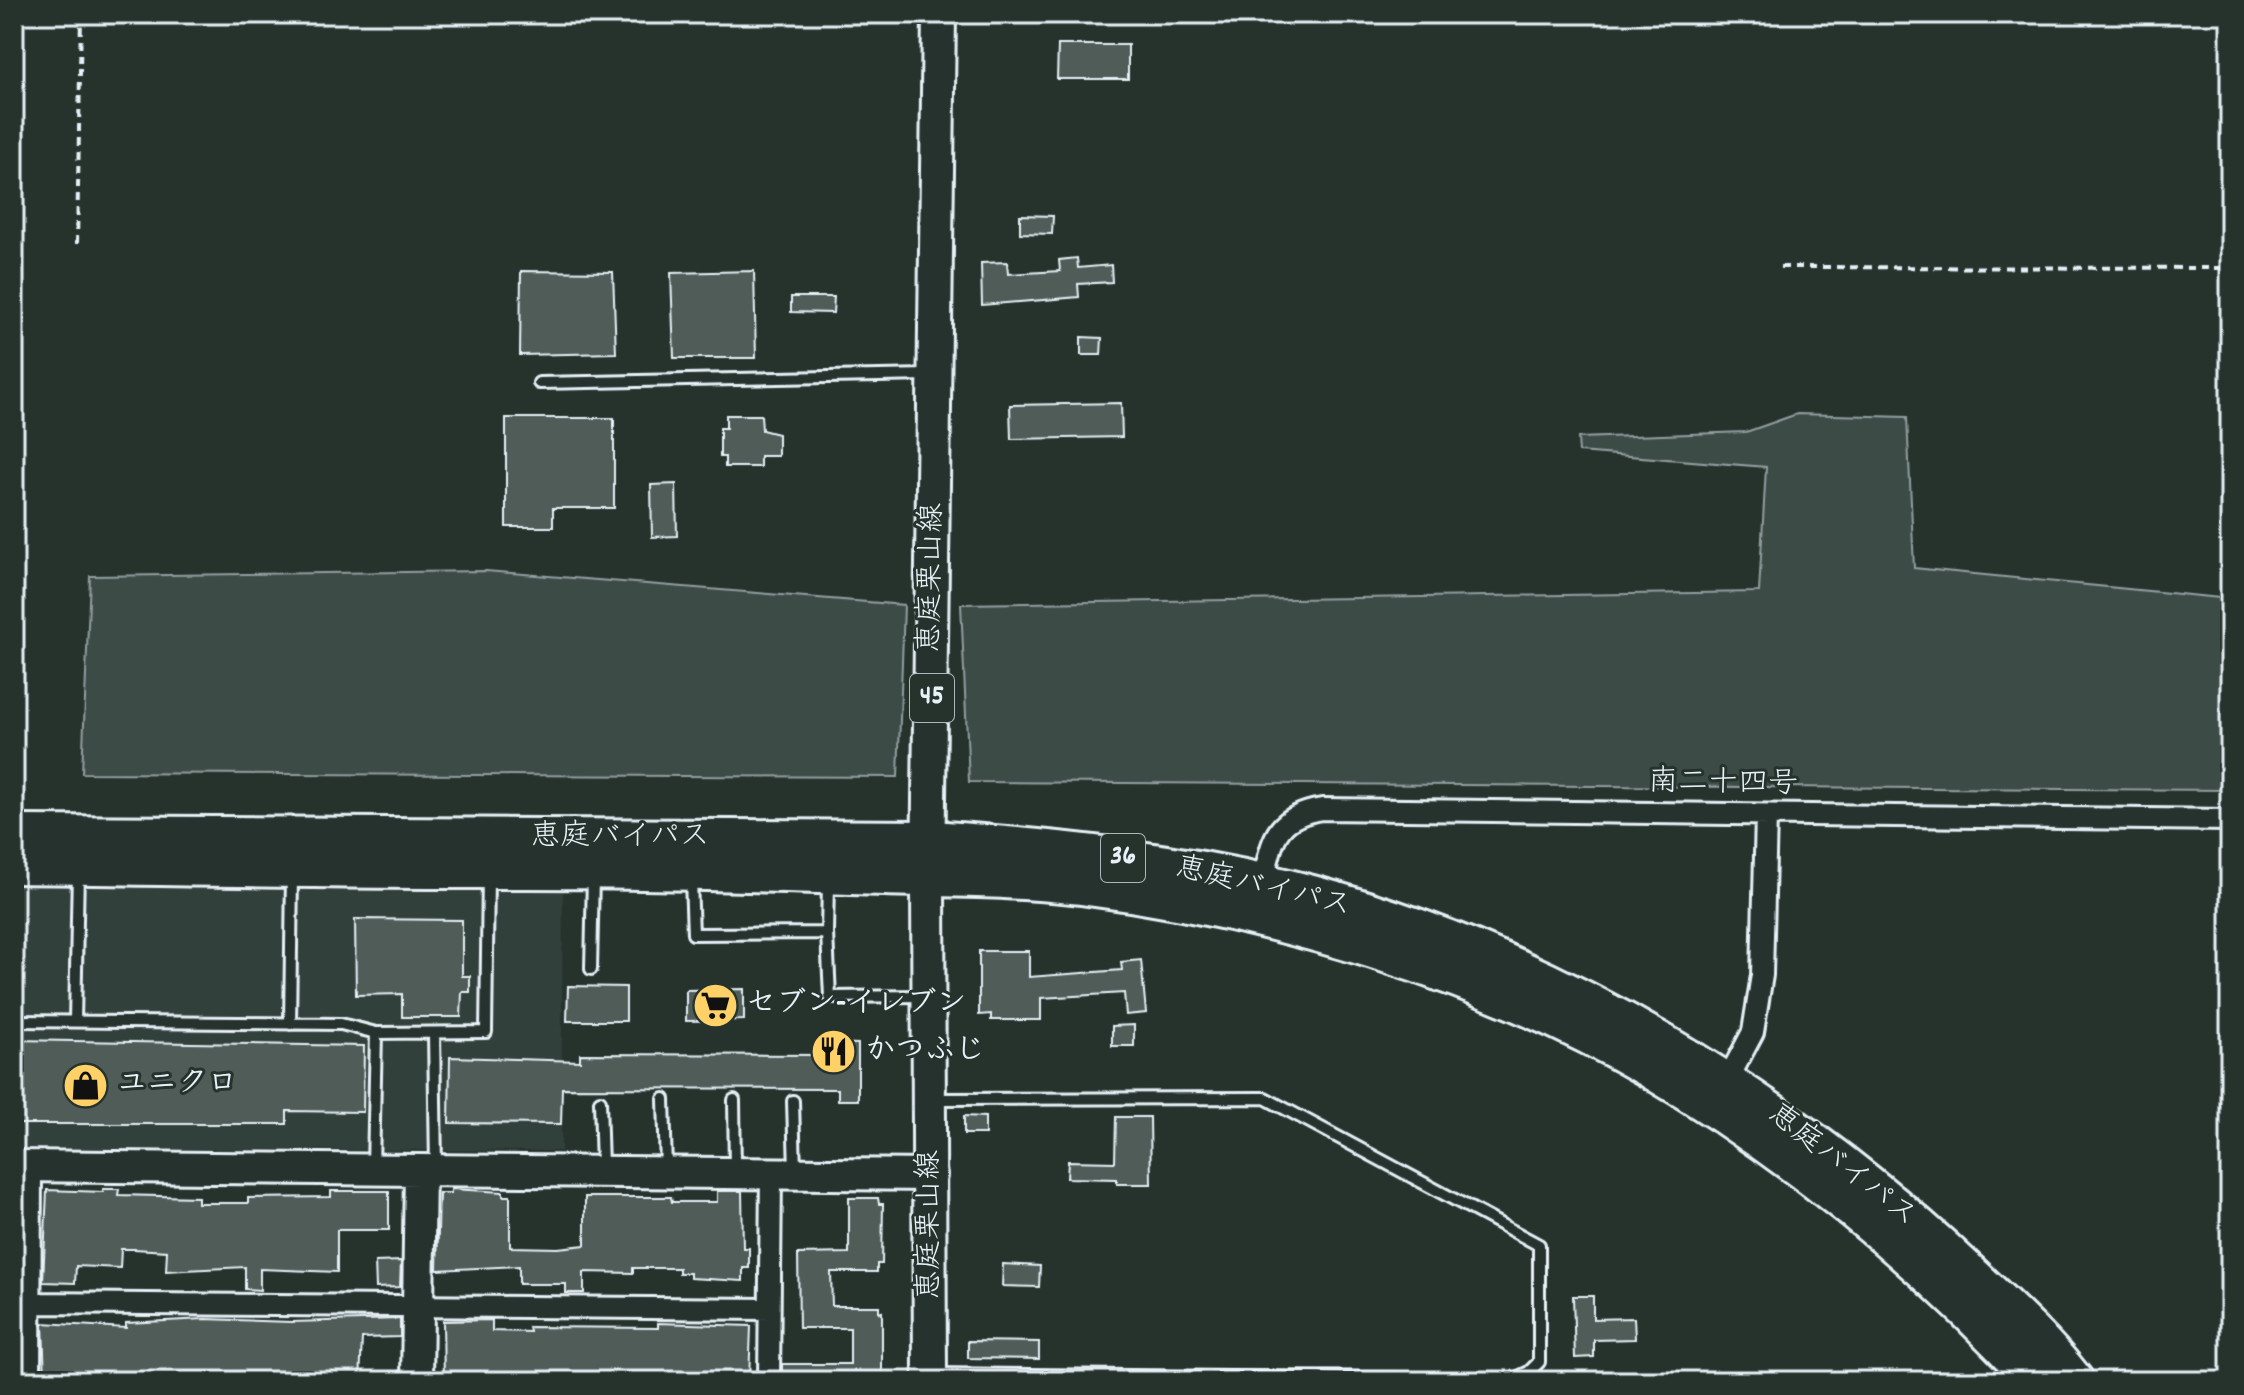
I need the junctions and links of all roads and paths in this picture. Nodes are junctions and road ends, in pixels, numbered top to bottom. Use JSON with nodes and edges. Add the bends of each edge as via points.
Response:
{"nodes":[{"id":1,"x":81,"y":14,"type":"edge"},
{"id":2,"x":939,"y":14,"type":"edge"},
{"id":3,"x":77,"y":244,"type":"dead end"},
{"id":4,"x":1780,"y":267,"type":"dead end"},
{"id":5,"x":2230,"y":268,"type":"edge"},
{"id":6,"x":936,"y":375,"type":"junction"},
{"id":7,"x":539,"y":383,"type":"dead end"},
{"id":8,"x":1766,"y":815,"type":"junction"},
{"id":9,"x":2230,"y":820,"type":"edge"},
{"id":10,"x":14,"y":835,"type":"edge"},
{"id":11,"x":930,"y":840,"type":"junction"},
{"id":12,"x":14,"y":864,"type":"edge"},
{"id":13,"x":78,"y":864,"type":"junction"},
{"id":14,"x":292,"y":867,"type":"junction"},
{"id":15,"x":488,"y":869,"type":"junction"},
{"id":16,"x":593,"y":869,"type":"junction"},
{"id":17,"x":691,"y":870,"type":"junction"},
{"id":18,"x":828,"y":874,"type":"junction"},
{"id":19,"x":928,"y":877,"type":"junction"},
{"id":20,"x":1262,"y":884,"type":"junction"},
{"id":21,"x":827,"y":933,"type":"junction"},
{"id":22,"x":591,"y":969,"type":"dead end"},
{"id":23,"x":929,"y":996,"type":"junction"},
{"id":24,"x":14,"y":1021,"type":"edge"},
{"id":25,"x":75,"y":1021,"type":"junction"},
{"id":26,"x":290,"y":1024,"type":"junction"},
{"id":27,"x":376,"y":1033,"type":"junction"},
{"id":28,"x":434,"y":1033,"type":"junction"},
{"id":29,"x":1727,"y":1081,"type":"junction"},
{"id":30,"x":664,"y":1099,"type":"dead end"},
{"id":31,"x":931,"y":1099,"type":"junction"},
{"id":32,"x":734,"y":1100,"type":"dead end"},
{"id":33,"x":600,"y":1101,"type":"dead end"},
{"id":34,"x":793,"y":1101,"type":"dead end"},
{"id":35,"x":22,"y":1166,"type":"edge"},
{"id":36,"x":373,"y":1170,"type":"junction"},
{"id":37,"x":428,"y":1170,"type":"junction"},
{"id":38,"x":602,"y":1172,"type":"junction"},
{"id":39,"x":666,"y":1172,"type":"junction"},
{"id":40,"x":735,"y":1173,"type":"junction"},
{"id":41,"x":783,"y":1173,"type":"junction"},
{"id":42,"x":931,"y":1175,"type":"junction"},
{"id":43,"x":30,"y":1303,"type":"junction"},
{"id":44,"x":419,"y":1305,"type":"junction"},
{"id":45,"x":769,"y":1309,"type":"junction"},
{"id":46,"x":930,"y":1378,"type":"edge"},
{"id":47,"x":30,"y":1381,"type":"edge"},
{"id":48,"x":417,"y":1381,"type":"edge"},
{"id":49,"x":769,"y":1381,"type":"edge"},
{"id":50,"x":2036,"y":1381,"type":"edge"},
{"id":51,"x":2074,"y":1381,"type":"edge"}],
"edges":[{"from":1,"to":3,"type":"path"},
{"from":2,"to":6,"type":"main road","name":"恵庭栗山線","number":"45"},
{"from":4,"to":5,"type":"path"},
{"from":6,"to":7,"type":"lane"},
{"from":6,"to":11,"type":"main road","name":"恵庭栗山線","number":"45"},
{"from":8,"to":9,"type":"street","name":"南二十四号"},
{"from":8,"to":20,"type":"street","name":"南二十四号","via":[[1322,809],[1291,818],[1277,829]]},
{"from":8,"to":29,"type":"street","via":[[1762,975],[1753,1032]]},
{"from":10,"to":11,"type":"highway","name":"恵庭バイパス","number":"36"},
{"from":11,"to":19,"type":"main road","name":"恵庭栗山線","number":"45"},
{"from":11,"to":20,"type":"highway","name":"恵庭バイパス","number":"36","via":[[1077,850]]},
{"from":12,"to":13,"type":"highway","name":"恵庭バイパス","number":"36"},
{"from":13,"to":14,"type":"highway","name":"恵庭バイパス","number":"36"},
{"from":13,"to":25,"type":"lane"},
{"from":14,"to":15,"type":"highway","name":"恵庭バイパス","number":"36"},
{"from":14,"to":26,"type":"lane"},
{"from":15,"to":16,"type":"highway","name":"恵庭バイパス","number":"36"},
{"from":15,"to":28,"type":"lane","via":[[486,1032]]},
{"from":16,"to":17,"type":"highway","name":"恵庭バイパス","number":"36"},
{"from":16,"to":22,"type":"lane"},
{"from":17,"to":18,"type":"highway","name":"恵庭バイパス","number":"36"},
{"from":17,"to":21,"type":"lane","via":[[693,934]]},
{"from":18,"to":19,"type":"highway","name":"恵庭バイパス","number":"36"},
{"from":18,"to":21,"type":"lane"},
{"from":19,"to":23,"type":"main road","name":"恵庭栗山線","number":"45"},
{"from":19,"to":50,"type":"highway","name":"恵庭バイパス","number":"36","via":[[1076,884],[1171,900],[1315,931],[1489,990],[1644,1065],[1715,1109],[1879,1230]]},
{"from":20,"to":29,"type":"highway","name":"恵庭バイパス","number":"36","via":[[1431,934],[1586,1002]]},
{"from":21,"to":23,"type":"lane","via":[[830,997]]},
{"from":23,"to":31,"type":"main road","name":"恵庭栗山線","number":"45"},
{"from":24,"to":25,"type":"lane"},
{"from":25,"to":26,"type":"lane"},
{"from":26,"to":27,"type":"lane","via":[[341,1024]]},
{"from":27,"to":28,"type":"lane"},
{"from":27,"to":36,"type":"lane"},
{"from":28,"to":37,"type":"lane"},
{"from":29,"to":51,"type":"highway","name":"恵庭バイパス","number":"36","via":[[1901,1208],[2050,1350]]},
{"from":30,"to":39,"type":"lane"},
{"from":31,"to":42,"type":"main road","name":"恵庭栗山線","number":"45"},
{"from":31,"to":46,"type":"lane","via":[[1265,1098],[1539,1245],[1539,1362],[1512,1380]]},
{"from":32,"to":40,"type":"lane"},
{"from":33,"to":38,"type":"lane"},
{"from":34,"to":41,"type":"lane"},
{"from":35,"to":36,"type":"street"},
{"from":35,"to":43,"type":"street"},
{"from":36,"to":37,"type":"street"},
{"from":37,"to":38,"type":"street"},
{"from":37,"to":44,"type":"street"},
{"from":38,"to":39,"type":"street"},
{"from":39,"to":40,"type":"street"},
{"from":40,"to":41,"type":"street"},
{"from":41,"to":42,"type":"street"},
{"from":41,"to":45,"type":"street"},
{"from":42,"to":46,"type":"main road","name":"恵庭栗山線","number":"45"},
{"from":43,"to":44,"type":"street"},
{"from":43,"to":47,"type":"street"},
{"from":44,"to":45,"type":"street"},
{"from":44,"to":48,"type":"street"},
{"from":45,"to":49,"type":"street"}]}
